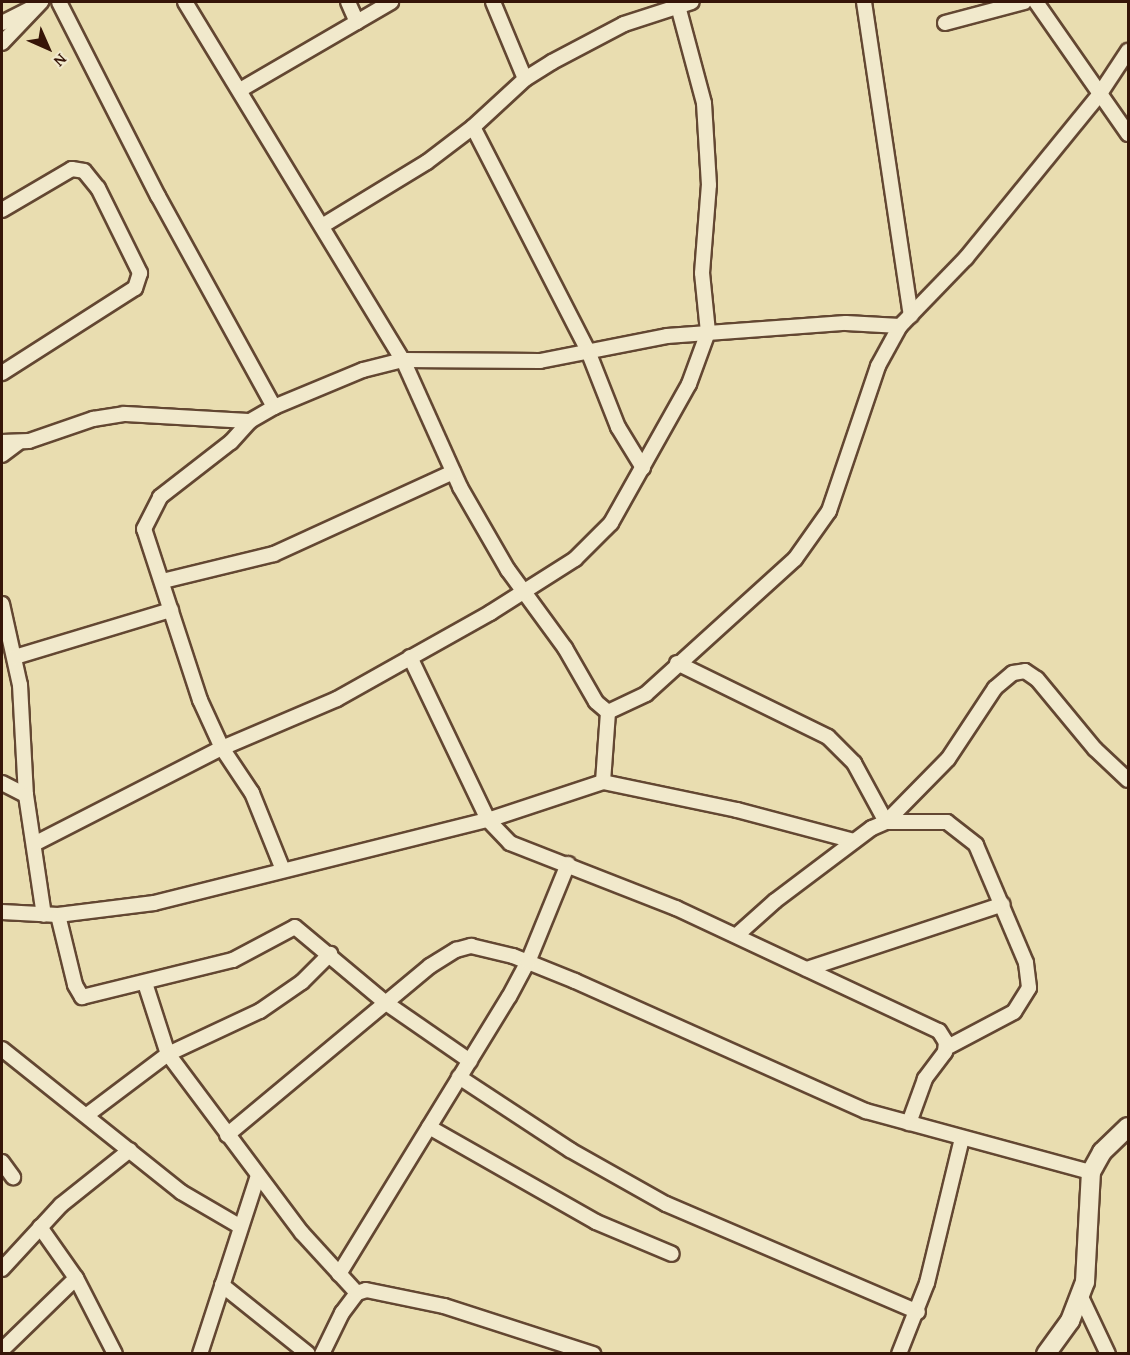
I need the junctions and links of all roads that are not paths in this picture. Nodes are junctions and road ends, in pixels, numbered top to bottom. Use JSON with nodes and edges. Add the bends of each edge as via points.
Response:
{"nodes":[{"id":1,"x":42,"y":2,"type":"edge"},
{"id":2,"x":59,"y":2,"type":"edge"},
{"id":3,"x":185,"y":2,"type":"edge"},
{"id":4,"x":348,"y":2,"type":"edge"},
{"id":5,"x":391,"y":2,"type":"edge"},
{"id":6,"x":493,"y":2,"type":"edge"},
{"id":7,"x":864,"y":2,"type":"edge"},
{"id":8,"x":1024,"y":2,"type":"edge"},
{"id":9,"x":1036,"y":2,"type":"edge"},
{"id":10,"x":682,"y":3,"type":"edge"},
{"id":11,"x":357,"y":22,"type":"junction"},
{"id":12,"x":2,"y":23,"type":"edge"},
{"id":13,"x":945,"y":23,"type":"dead end"},
{"id":14,"x":2,"y":43,"type":"edge"},
{"id":15,"x":1128,"y":51,"type":"edge"},
{"id":16,"x":525,"y":79,"type":"junction"},
{"id":17,"x":240,"y":90,"type":"junction"},
{"id":18,"x":1098,"y":95,"type":"junction"},
{"id":19,"x":473,"y":127,"type":"junction"},
{"id":20,"x":1128,"y":134,"type":"edge"},
{"id":21,"x":2,"y":210,"type":"edge"},
{"id":22,"x":322,"y":226,"type":"junction"},
{"id":23,"x":911,"y":315,"type":"junction"},
{"id":24,"x":900,"y":326,"type":"junction"},
{"id":25,"x":708,"y":332,"type":"junction"},
{"id":26,"x":588,"y":351,"type":"junction"},
{"id":27,"x":403,"y":360,"type":"junction"},
{"id":28,"x":2,"y":374,"type":"edge"},
{"id":29,"x":274,"y":407,"type":"junction"},
{"id":30,"x":249,"y":421,"type":"junction"},
{"id":31,"x":2,"y":442,"type":"edge"},
{"id":32,"x":18,"y":443,"type":"junction"},
{"id":33,"x":2,"y":455,"type":"edge"},
{"id":34,"x":643,"y":468,"type":"junction"},
{"id":35,"x":453,"y":472,"type":"junction"},
{"id":36,"x":162,"y":581,"type":"junction"},
{"id":37,"x":523,"y":590,"type":"junction"},
{"id":38,"x":2,"y":604,"type":"edge"},
{"id":39,"x":171,"y":610,"type":"junction"},
{"id":40,"x":15,"y":657,"type":"junction"},
{"id":41,"x":410,"y":657,"type":"junction"},
{"id":42,"x":677,"y":663,"type":"junction"},
{"id":43,"x":608,"y":712,"type":"junction"},
{"id":44,"x":222,"y":748,"type":"junction"},
{"id":45,"x":1128,"y":780,"type":"edge"},
{"id":46,"x":603,"y":782,"type":"junction"},
{"id":47,"x":2,"y":783,"type":"edge"},
{"id":48,"x":26,"y":795,"type":"junction"},
{"id":49,"x":488,"y":820,"type":"junction"},
{"id":50,"x":886,"y":822,"type":"junction"},
{"id":51,"x":854,"y":841,"type":"junction"},
{"id":52,"x":36,"y":843,"type":"junction"},
{"id":53,"x":568,"y":864,"type":"junction"},
{"id":54,"x":283,"y":870,"type":"junction"},
{"id":55,"x":1003,"y":904,"type":"junction"},
{"id":56,"x":2,"y":912,"type":"edge"},
{"id":57,"x":51,"y":915,"type":"junction"},
{"id":58,"x":737,"y":935,"type":"junction"},
{"id":59,"x":330,"y":954,"type":"junction"},
{"id":60,"x":528,"y":962,"type":"junction"},
{"id":61,"x":807,"y":969,"type":"junction"},
{"id":62,"x":145,"y":983,"type":"junction"},
{"id":63,"x":386,"y":1003,"type":"junction"},
{"id":64,"x":946,"y":1048,"type":"junction"},
{"id":65,"x":2,"y":1049,"type":"edge"},
{"id":66,"x":168,"y":1053,"type":"junction"},
{"id":67,"x":470,"y":1061,"type":"junction"},
{"id":68,"x":459,"y":1077,"type":"junction"},
{"id":69,"x":87,"y":1115,"type":"junction"},
{"id":70,"x":909,"y":1123,"type":"junction"},
{"id":71,"x":429,"y":1127,"type":"junction"},
{"id":72,"x":1128,"y":1127,"type":"edge"},
{"id":73,"x":227,"y":1135,"type":"junction"},
{"id":74,"x":962,"y":1138,"type":"junction"},
{"id":75,"x":130,"y":1150,"type":"junction"},
{"id":76,"x":2,"y":1162,"type":"edge"},
{"id":77,"x":1091,"y":1172,"type":"junction"},
{"id":78,"x":258,"y":1176,"type":"junction"},
{"id":79,"x":13,"y":1177,"type":"dead end"},
{"id":80,"x":40,"y":1227,"type":"junction"},
{"id":81,"x":241,"y":1227,"type":"junction"},
{"id":82,"x":672,"y":1254,"type":"dead end"},
{"id":83,"x":3,"y":1265,"type":"edge"},
{"id":84,"x":339,"y":1274,"type":"junction"},
{"id":85,"x":76,"y":1278,"type":"junction"},
{"id":86,"x":222,"y":1285,"type":"junction"},
{"id":87,"x":357,"y":1293,"type":"junction"},
{"id":88,"x":1081,"y":1297,"type":"junction"},
{"id":89,"x":918,"y":1312,"type":"junction"},
{"id":90,"x":554,"y":1348,"type":"edge"},
{"id":91,"x":2,"y":1350,"type":"edge"},
{"id":92,"x":1048,"y":1352,"type":"edge"},
{"id":93,"x":115,"y":1353,"type":"edge"},
{"id":94,"x":200,"y":1353,"type":"edge"},
{"id":95,"x":308,"y":1353,"type":"edge"},
{"id":96,"x":322,"y":1353,"type":"edge"},
{"id":97,"x":593,"y":1353,"type":"edge"},
{"id":98,"x":899,"y":1353,"type":"edge"},
{"id":99,"x":1108,"y":1353,"type":"edge"}],
"edges":[{"from":1,"to":12,"type":"street"},
{"from":1,"to":14,"type":"street"},
{"from":2,"to":29,"type":"street","via":[[158,196]]},
{"from":3,"to":17,"type":"street"},
{"from":4,"to":11,"type":"street"},
{"from":5,"to":11,"type":"street"},
{"from":6,"to":16,"type":"street"},
{"from":7,"to":23,"type":"street"},
{"from":8,"to":13,"type":"street"},
{"from":9,"to":18,"type":"street"},
{"from":10,"to":16,"type":"street","via":[[579,46]]},
{"from":10,"to":25,"type":"street","via":[[704,103],[709,185],[702,273]]},
{"from":11,"to":17,"type":"street"},
{"from":15,"to":18,"type":"street"},
{"from":16,"to":19,"type":"street"},
{"from":17,"to":22,"type":"street"},
{"from":18,"to":20,"type":"street"},
{"from":18,"to":23,"type":"street","via":[[966,258]]},
{"from":19,"to":22,"type":"street","via":[[427,162]]},
{"from":19,"to":26,"type":"street"},
{"from":21,"to":28,"type":"street","via":[[72,169],[84,171],[98,188],[140,273],[135,288]]},
{"from":22,"to":27,"type":"street"},
{"from":23,"to":24,"type":"street"},
{"from":24,"to":25,"type":"street","via":[[846,323]]},
{"from":24,"to":42,"type":"street","via":[[878,366],[841,484],[817,529],[772,582]]},
{"from":25,"to":26,"type":"street","via":[[642,339]]},
{"from":25,"to":34,"type":"street","via":[[689,384]]},
{"from":26,"to":27,"type":"street","via":[[540,361]]},
{"from":26,"to":34,"type":"street","via":[[618,427]]},
{"from":27,"to":29,"type":"street","via":[[363,370]]},
{"from":27,"to":35,"type":"street"},
{"from":29,"to":30,"type":"street"},
{"from":30,"to":32,"type":"street","via":[[124,414]]},
{"from":30,"to":36,"type":"street","via":[[231,442],[151,508],[144,530]]},
{"from":31,"to":32,"type":"street"},
{"from":32,"to":33,"type":"street"},
{"from":34,"to":37,"type":"street","via":[[593,544]]},
{"from":35,"to":36,"type":"street","via":[[274,554]]},
{"from":35,"to":37,"type":"street"},
{"from":36,"to":39,"type":"street"},
{"from":37,"to":41,"type":"street"},
{"from":37,"to":43,"type":"street","via":[[565,648],[596,702]]},
{"from":38,"to":40,"type":"street"},
{"from":39,"to":40,"type":"street"},
{"from":39,"to":44,"type":"street","via":[[200,700]]},
{"from":40,"to":48,"type":"street","via":[[23,712]]},
{"from":41,"to":44,"type":"street","via":[[307,715]]},
{"from":41,"to":49,"type":"street"},
{"from":42,"to":43,"type":"street","via":[[646,694]]},
{"from":42,"to":50,"type":"street","via":[[837,744],[854,763]]},
{"from":43,"to":46,"type":"street"},
{"from":44,"to":52,"type":"street"},
{"from":44,"to":54,"type":"street","via":[[252,793]]},
{"from":45,"to":50,"type":"street","via":[[1036,679],[1018,671],[995,688],[957,748]]},
{"from":46,"to":49,"type":"street"},
{"from":46,"to":51,"type":"street","via":[[737,810]]},
{"from":47,"to":48,"type":"street"},
{"from":48,"to":52,"type":"street"},
{"from":49,"to":53,"type":"street","via":[[519,848]]},
{"from":49,"to":54,"type":"street"},
{"from":50,"to":51,"type":"street"},
{"from":50,"to":55,"type":"street","via":[[934,820],[958,828],[982,855]]},
{"from":51,"to":58,"type":"street"},
{"from":52,"to":57,"type":"street"},
{"from":53,"to":58,"type":"street"},
{"from":53,"to":60,"type":"street"},
{"from":54,"to":57,"type":"street","via":[[154,903]]},
{"from":55,"to":61,"type":"street"},
{"from":55,"to":64,"type":"street","via":[[1026,963],[1029,988],[1014,1012]]},
{"from":56,"to":57,"type":"street"},
{"from":57,"to":62,"type":"street","via":[[81,996]]},
{"from":58,"to":61,"type":"street"},
{"from":59,"to":62,"type":"street","via":[[295,927],[245,956]]},
{"from":59,"to":63,"type":"street"},
{"from":59,"to":66,"type":"street","via":[[274,1003],[237,1024]]},
{"from":60,"to":63,"type":"street","via":[[480,947],[464,947],[430,966]]},
{"from":60,"to":67,"type":"street"},
{"from":60,"to":70,"type":"street","via":[[839,1100]]},
{"from":61,"to":64,"type":"street","via":[[934,1029],[945,1039]]},
{"from":62,"to":66,"type":"street"},
{"from":63,"to":67,"type":"street"},
{"from":63,"to":73,"type":"street"},
{"from":64,"to":70,"type":"street","via":[[925,1079]]},
{"from":65,"to":69,"type":"street"},
{"from":66,"to":69,"type":"street"},
{"from":66,"to":73,"type":"street"},
{"from":67,"to":68,"type":"street"},
{"from":68,"to":71,"type":"street"},
{"from":68,"to":89,"type":"street","via":[[570,1150],[666,1204]]},
{"from":69,"to":75,"type":"street"},
{"from":70,"to":74,"type":"street"},
{"from":71,"to":82,"type":"street","via":[[596,1222]]},
{"from":71,"to":84,"type":"street"},
{"from":72,"to":77,"type":"street","via":[[1102,1152]]},
{"from":73,"to":78,"type":"street"},
{"from":74,"to":77,"type":"street"},
{"from":74,"to":89,"type":"street"},
{"from":75,"to":80,"type":"street","via":[[61,1204]]},
{"from":75,"to":81,"type":"street","via":[[181,1192]]},
{"from":76,"to":79,"type":"street"},
{"from":77,"to":88,"type":"street","via":[[1088,1262]]},
{"from":78,"to":81,"type":"street"},
{"from":78,"to":84,"type":"street"},
{"from":80,"to":83,"type":"street"},
{"from":80,"to":85,"type":"street"},
{"from":81,"to":86,"type":"street"},
{"from":84,"to":87,"type":"street"},
{"from":85,"to":91,"type":"street"},
{"from":85,"to":93,"type":"street"},
{"from":86,"to":94,"type":"street"},
{"from":86,"to":95,"type":"street"},
{"from":87,"to":90,"type":"street","via":[[374,1290],[444,1306]]},
{"from":87,"to":96,"type":"street","via":[[331,1331]]},
{"from":88,"to":92,"type":"street","via":[[1070,1322]]},
{"from":88,"to":99,"type":"street"},
{"from":89,"to":98,"type":"street"},
{"from":90,"to":97,"type":"street"}]}
